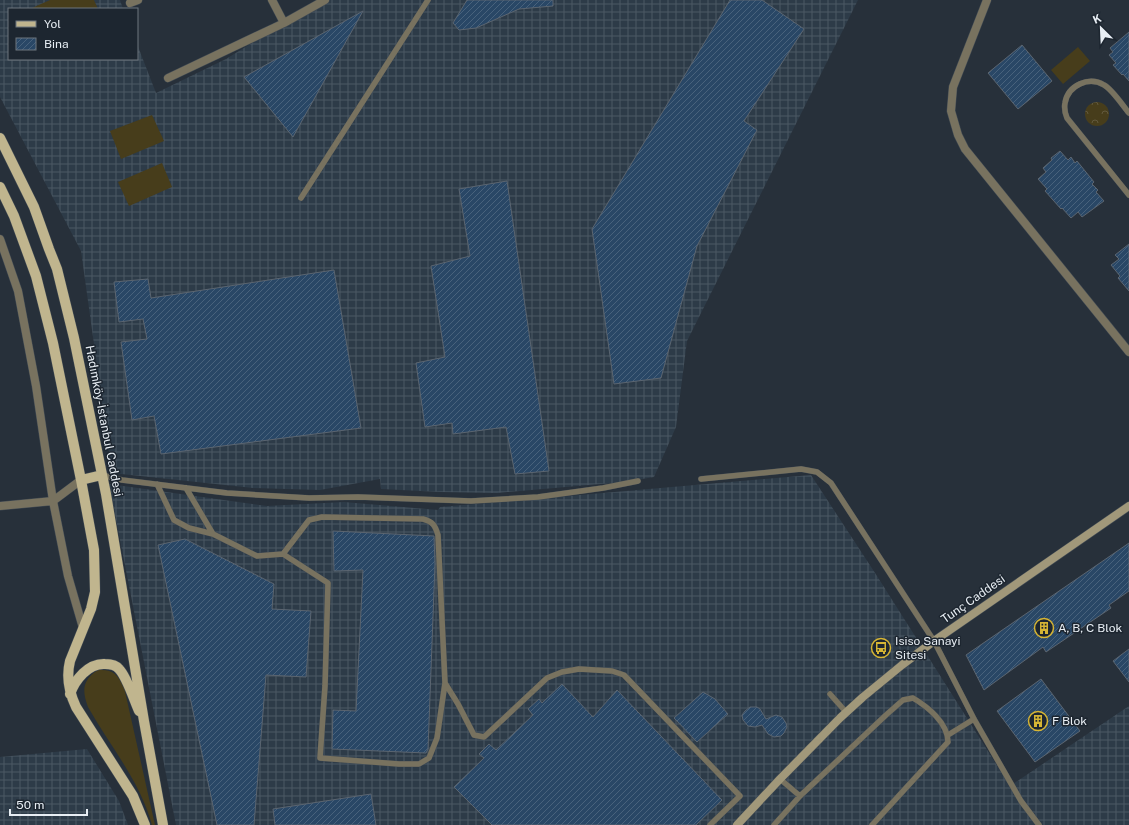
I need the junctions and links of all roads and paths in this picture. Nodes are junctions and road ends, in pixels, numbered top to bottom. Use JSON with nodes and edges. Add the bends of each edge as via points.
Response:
{"nodes":[{"id":1,"x":272,"y":0,"type":"edge"},
{"id":2,"x":325,"y":0,"type":"edge"},
{"id":3,"x":428,"y":0,"type":"edge"},
{"id":4,"x":987,"y":0,"type":"edge"},
{"id":5,"x":284,"y":23,"type":"junction"},
{"id":6,"x":168,"y":78,"type":"dead end"},
{"id":7,"x":1129,"y":113,"type":"edge"},
{"id":8,"x":0,"y":138,"type":"edge"},
{"id":9,"x":0,"y":187,"type":"edge"},
{"id":10,"x":1129,"y":195,"type":"edge"},
{"id":11,"x":301,"y":198,"type":"dead end"},
{"id":12,"x":0,"y":239,"type":"edge"},
{"id":13,"x":1129,"y":352,"type":"edge"},
{"id":14,"x":102,"y":475,"type":"junction"},
{"id":15,"x":700,"y":479,"type":"dead end"},
{"id":16,"x":81,"y":480,"type":"junction"},
{"id":17,"x":638,"y":481,"type":"dead end"},
{"id":18,"x":157,"y":484,"type":"junction"},
{"id":19,"x":186,"y":488,"type":"junction"},
{"id":20,"x":53,"y":501,"type":"junction"},
{"id":21,"x":0,"y":506,"type":"edge"},
{"id":22,"x":1129,"y":506,"type":"edge"},
{"id":23,"x":213,"y":534,"type":"junction"},
{"id":24,"x":283,"y":554,"type":"junction"},
{"id":25,"x":83,"y":628,"type":"junction"},
{"id":26,"x":934,"y":641,"type":"junction"},
{"id":27,"x":445,"y":683,"type":"junction"},
{"id":28,"x":70,"y":694,"type":"junction"},
{"id":29,"x":830,"y":694,"type":"dead end"},
{"id":30,"x":846,"y":712,"type":"junction"},
{"id":31,"x":974,"y":719,"type":"junction"},
{"id":32,"x":144,"y":721,"type":"junction"},
{"id":33,"x":948,"y":735,"type":"junction"},
{"id":34,"x":780,"y":779,"type":"junction"},
{"id":35,"x":800,"y":796,"type":"junction"},
{"id":36,"x":776,"y":824,"type":"edge"},
{"id":37,"x":145,"y":825,"type":"edge"},
{"id":38,"x":163,"y":825,"type":"edge"},
{"id":39,"x":710,"y":825,"type":"edge"},
{"id":40,"x":736,"y":825,"type":"edge"},
{"id":41,"x":872,"y":825,"type":"edge"},
{"id":42,"x":1039,"y":825,"type":"edge"}],
"edges":[{"from":1,"to":5,"type":"street"},
{"from":2,"to":5,"type":"street"},
{"from":3,"to":11,"type":"lane"},
{"from":4,"to":13,"type":"street","via":[[953,88],[951,111],[958,135],[965,149]]},
{"from":5,"to":6,"type":"street"},
{"from":7,"to":10,"type":"lane","via":[[1106,85],[1098,82],[1086,82],[1074,87],[1065,101],[1066,118]]},
{"from":8,"to":14,"type":"main road","name":"Hadımköy-İstanbul Caddesi","via":[[34,207],[57,270],[74,338]]},
{"from":9,"to":16,"type":"main road","via":[[14,216],[36,276],[53,343]]},
{"from":12,"to":20,"type":"street","via":[[18,291],[36,386]]},
{"from":14,"to":16,"type":"main road"},
{"from":14,"to":18,"type":"lane"},
{"from":14,"to":32,"type":"main road","name":"Hadımköy-İstanbul Caddesi"},
{"from":15,"to":26,"type":"lane","via":[[801,469],[817,472],[831,483]]},
{"from":16,"to":20,"type":"street"},
{"from":16,"to":25,"type":"main road","via":[[94,550],[95,592]]},
{"from":17,"to":19,"type":"lane","via":[[538,496],[471,501],[358,496],[309,498],[227,494]]},
{"from":18,"to":19,"type":"lane"},
{"from":18,"to":23,"type":"lane","via":[[174,520],[189,528]]},
{"from":19,"to":23,"type":"lane"},
{"from":20,"to":21,"type":"street"},
{"from":20,"to":25,"type":"street","via":[[68,576]]},
{"from":22,"to":26,"type":"main road","name":"Tunç Caddesi"},
{"from":23,"to":24,"type":"lane","via":[[257,556]]},
{"from":24,"to":27,"type":"lane","via":[[309,520],[422,519],[432,522],[438,535]]},
{"from":24,"to":27,"type":"lane","via":[[328,583],[320,758],[419,764],[429,758],[437,738]]},
{"from":25,"to":28,"type":"main road","via":[[68,669]]},
{"from":26,"to":30,"type":"main road","name":"Tunç Caddesi"},
{"from":26,"to":31,"type":"lane"},
{"from":27,"to":39,"type":"lane","via":[[474,735],[484,737],[547,678],[579,669],[612,671],[624,675],[740,796]]},
{"from":28,"to":32,"type":"main road","via":[[84,671],[100,663],[110,664],[119,668],[126,678]]},
{"from":28,"to":37,"type":"main road","via":[[133,796]]},
{"from":29,"to":30,"type":"lane"},
{"from":30,"to":34,"type":"main road","name":"Tunç Caddesi"},
{"from":31,"to":33,"type":"lane"},
{"from":31,"to":42,"type":"lane","via":[[1021,801]]},
{"from":32,"to":38,"type":"main road","name":"Hadımköy-İstanbul Caddesi"},
{"from":33,"to":35,"type":"lane","via":[[927,706],[913,698],[903,700]]},
{"from":33,"to":41,"type":"lane","via":[[948,742]]},
{"from":34,"to":35,"type":"lane"},
{"from":34,"to":40,"type":"main road","name":"Tunç Caddesi"},
{"from":35,"to":36,"type":"lane"}]}
